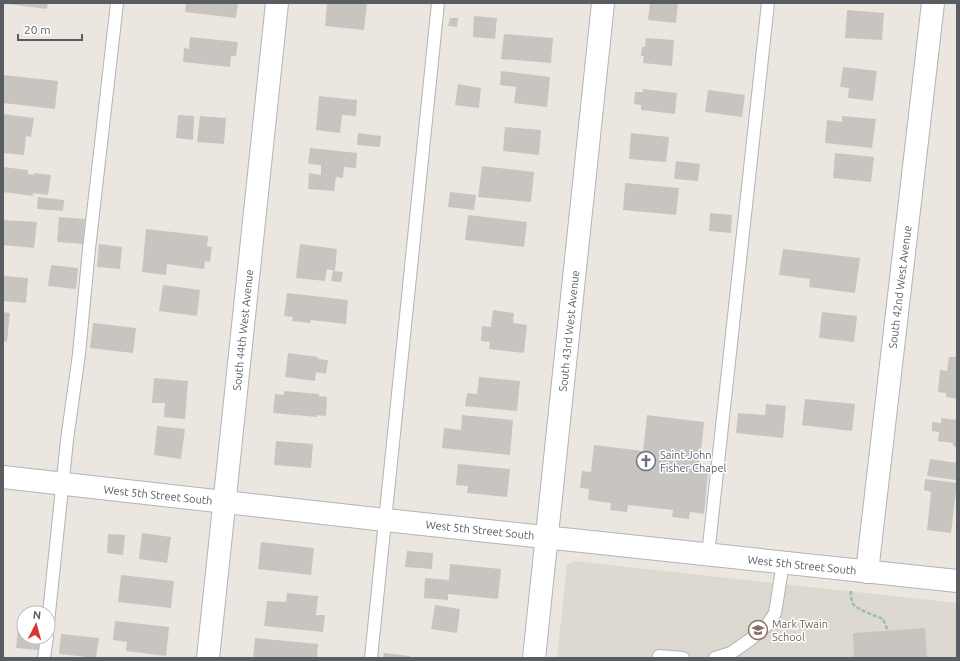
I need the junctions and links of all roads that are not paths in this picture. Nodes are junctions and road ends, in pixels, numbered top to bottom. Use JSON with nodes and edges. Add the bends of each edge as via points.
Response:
{"nodes":[{"id":1,"x":117,"y":3,"type":"edge"},
{"id":2,"x":277,"y":3,"type":"edge"},
{"id":3,"x":438,"y":3,"type":"edge"},
{"id":4,"x":603,"y":3,"type":"edge"},
{"id":5,"x":768,"y":3,"type":"edge"},
{"id":6,"x":933,"y":3,"type":"edge"},
{"id":7,"x":3,"y":477,"type":"edge"},
{"id":8,"x":62,"y":484,"type":"junction"},
{"id":9,"x":225,"y":502,"type":"junction"},
{"id":10,"x":385,"y":520,"type":"junction"},
{"id":11,"x":548,"y":537,"type":"junction"},
{"id":12,"x":708,"y":555,"type":"junction"},
{"id":13,"x":783,"y":563,"type":"junction"},
{"id":14,"x":867,"y":572,"type":"junction"},
{"id":15,"x":957,"y":581,"type":"edge"},
{"id":16,"x":50,"y":605,"type":"edge"},
{"id":17,"x":46,"y":645,"type":"edge"},
{"id":18,"x":44,"y":658,"type":"edge"},
{"id":19,"x":208,"y":658,"type":"edge"},
{"id":20,"x":371,"y":658,"type":"edge"},
{"id":21,"x":534,"y":658,"type":"edge"},
{"id":22,"x":659,"y":658,"type":"edge"},
{"id":23,"x":683,"y":658,"type":"edge"},
{"id":24,"x":715,"y":658,"type":"edge"}],
"edges":[{"from":1,"to":8,"type":"lane","via":[[79,354]]},
{"from":2,"to":9,"type":"street","name":"South 44th West Avenue"},
{"from":3,"to":10,"type":"lane"},
{"from":4,"to":11,"type":"street","name":"South 43rd West Avenue"},
{"from":5,"to":12,"type":"lane"},
{"from":6,"to":14,"type":"street","name":"South 42nd West Avenue"},
{"from":7,"to":8,"type":"street","name":"West 5th Street South"},
{"from":8,"to":9,"type":"street","name":"West 5th Street South"},
{"from":8,"to":16,"type":"lane"},
{"from":9,"to":10,"type":"street","name":"West 5th Street South"},
{"from":9,"to":19,"type":"street","name":"South 44th West Avenue"},
{"from":10,"to":11,"type":"street","name":"West 5th Street South"},
{"from":10,"to":20,"type":"lane"},
{"from":11,"to":12,"type":"street","name":"West 5th Street South"},
{"from":11,"to":21,"type":"street","name":"South 43rd West Avenue"},
{"from":12,"to":13,"type":"street","name":"West 5th Street South"},
{"from":13,"to":14,"type":"street","name":"West 5th Street South"},
{"from":13,"to":24,"type":"lane","via":[[775,613],[767,625],[731,653]]},
{"from":14,"to":15,"type":"street","name":"West 5th Street South"},
{"from":17,"to":18,"type":"lane"},
{"from":22,"to":23,"type":"lane"}]}
